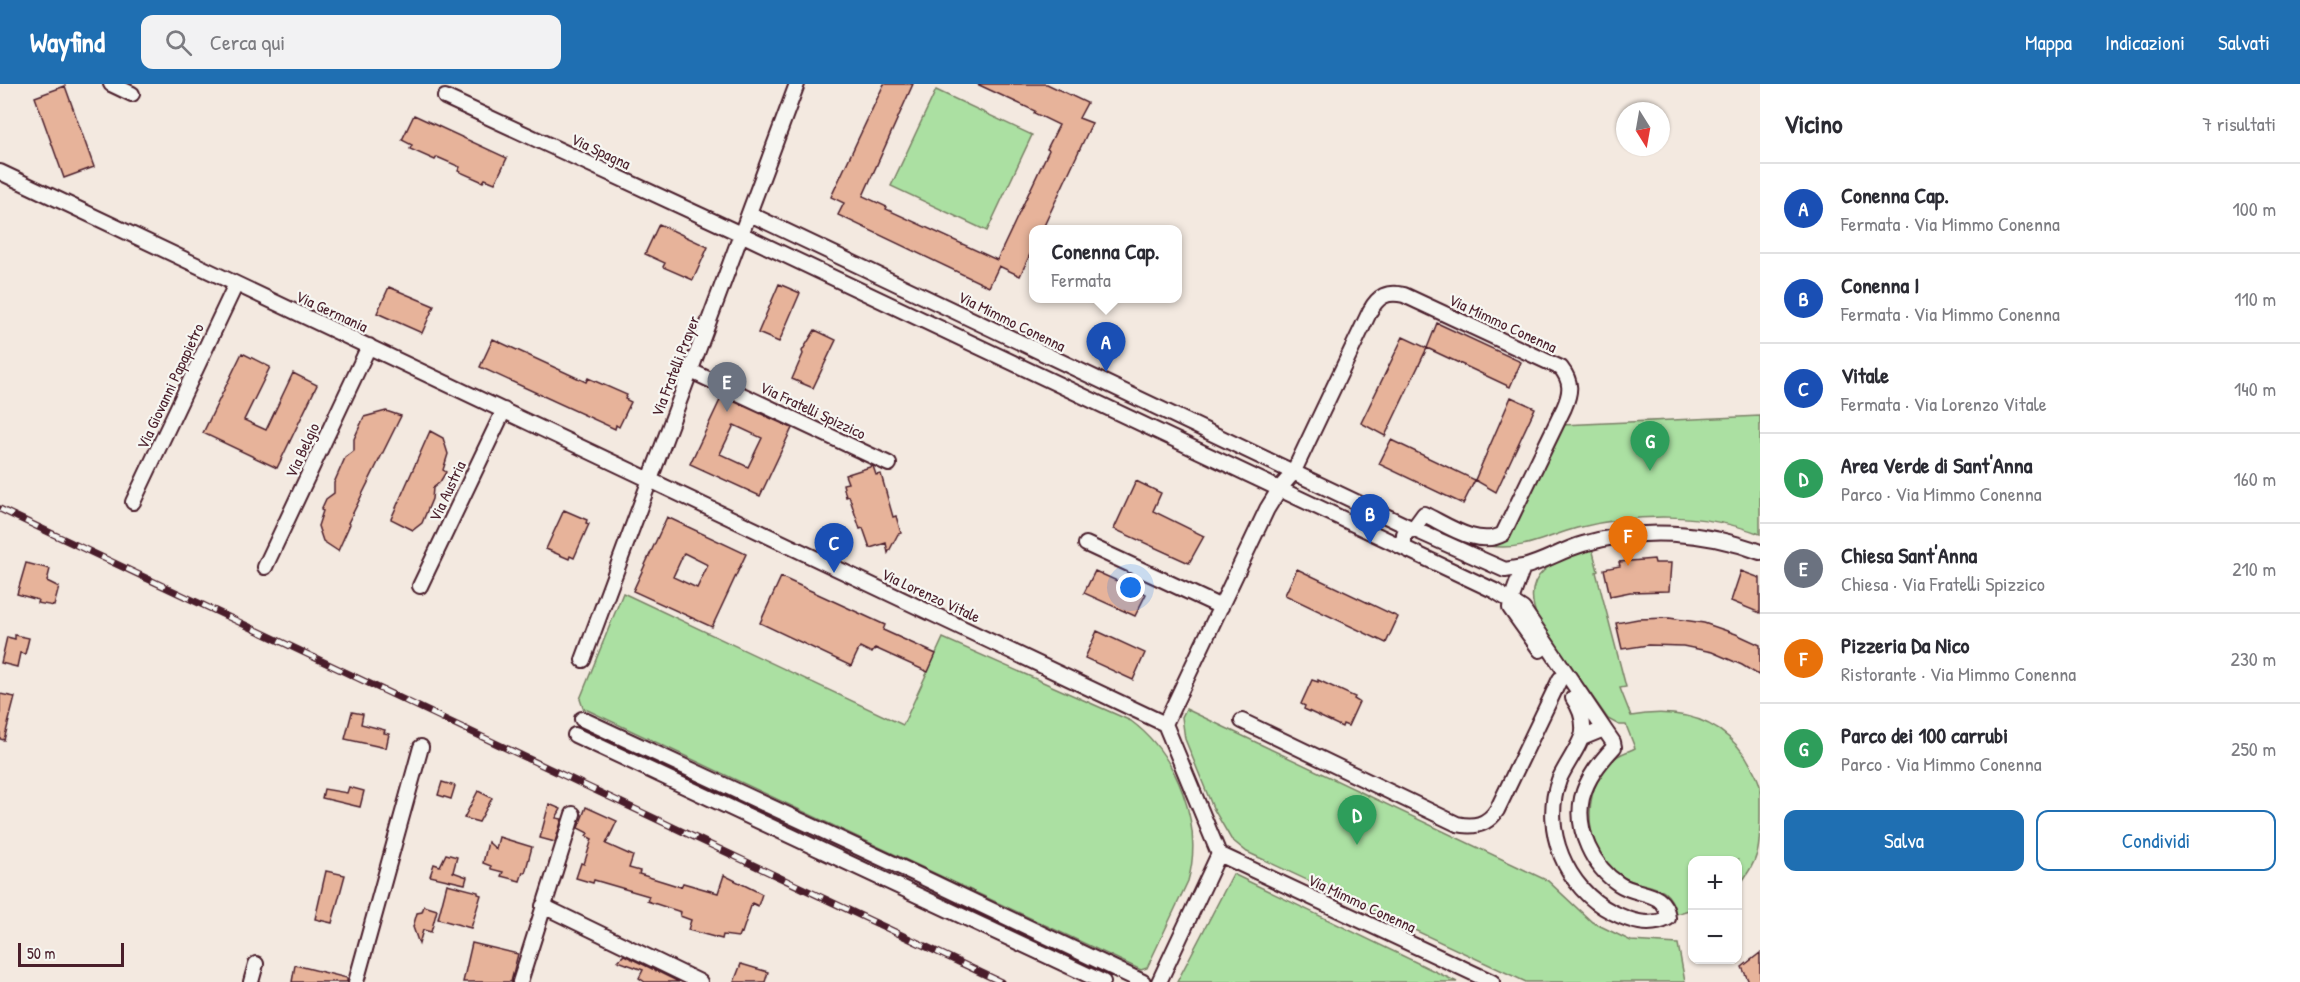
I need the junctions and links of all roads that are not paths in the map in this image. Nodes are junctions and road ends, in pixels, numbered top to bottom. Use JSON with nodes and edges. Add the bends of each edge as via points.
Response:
{"nodes":[{"id":1,"x":111,"y":84,"type":"edge"},
{"id":2,"x":797,"y":84,"type":"edge"},
{"id":3,"x":132,"y":94,"type":"dead end"},
{"id":4,"x":445,"y":97,"type":"dead end"},
{"id":5,"x":0,"y":172,"type":"edge"},
{"id":6,"x":750,"y":214,"type":"junction"},
{"id":7,"x":742,"y":235,"type":"junction"},
{"id":8,"x":236,"y":284,"type":"junction"},
{"id":9,"x":1008,"y":338,"type":"junction"},
{"id":10,"x":369,"y":346,"type":"junction"},
{"id":11,"x":1030,"y":349,"type":"junction"},
{"id":12,"x":999,"y":356,"type":"junction"},
{"id":13,"x":1023,"y":368,"type":"junction"},
{"id":14,"x":691,"y":371,"type":"junction"},
{"id":15,"x":504,"y":410,"type":"junction"},
{"id":16,"x":889,"y":464,"type":"dead end"},
{"id":17,"x":1293,"y":473,"type":"junction"},
{"id":18,"x":650,"y":479,"type":"junction"},
{"id":19,"x":1280,"y":488,"type":"junction"},
{"id":20,"x":133,"y":502,"type":"dead end"},
{"id":21,"x":1376,"y":512,"type":"junction"},
{"id":22,"x":1413,"y":529,"type":"junction"},
{"id":23,"x":1371,"y":533,"type":"junction"},
{"id":24,"x":1086,"y":544,"type":"dead end"},
{"id":25,"x":1404,"y":547,"type":"junction"},
{"id":26,"x":1760,"y":552,"type":"edge"},
{"id":27,"x":265,"y":567,"type":"dead end"},
{"id":28,"x":1523,"y":567,"type":"junction"},
{"id":29,"x":420,"y":586,"type":"dead end"},
{"id":30,"x":1510,"y":600,"type":"junction"},
{"id":31,"x":1221,"y":607,"type":"junction"},
{"id":32,"x":583,"y":660,"type":"dead end"},
{"id":33,"x":1560,"y":679,"type":"junction"},
{"id":34,"x":582,"y":719,"type":"dead end"},
{"id":35,"x":1242,"y":721,"type":"dead end"},
{"id":36,"x":1165,"y":724,"type":"junction"},
{"id":37,"x":1604,"y":729,"type":"junction"},
{"id":38,"x":575,"y":735,"type":"dead end"},
{"id":39,"x":1582,"y":738,"type":"junction"},
{"id":40,"x":421,"y":747,"type":"dead end"},
{"id":41,"x":573,"y":814,"type":"dead end"},
{"id":42,"x":1219,"y":854,"type":"junction"},
{"id":43,"x":543,"y":906,"type":"junction"},
{"id":44,"x":256,"y":964,"type":"dead end"},
{"id":45,"x":251,"y":982,"type":"edge"},
{"id":46,"x":356,"y":982,"type":"edge"},
{"id":47,"x":520,"y":982,"type":"edge"},
{"id":48,"x":700,"y":982,"type":"edge"},
{"id":49,"x":1103,"y":982,"type":"edge"},
{"id":50,"x":1143,"y":982,"type":"edge"},
{"id":51,"x":1159,"y":982,"type":"edge"},
{"id":52,"x":1492,"y":982,"type":"edge"}],
"edges":[{"from":1,"to":3,"type":"street"},
{"from":2,"to":6,"type":"street","name":"Via Fratelli Prayer"},
{"from":4,"to":7,"type":"street","name":"Via Spagna"},
{"from":5,"to":8,"type":"street","name":"Via Germania"},
{"from":6,"to":7,"type":"street","name":"Via Fratelli Prayer"},
{"from":6,"to":9,"type":"street","name":"Via Mimmo Conenna"},
{"from":7,"to":12,"type":"street"},
{"from":7,"to":14,"type":"street","name":"Via Fratelli Prayer"},
{"from":8,"to":10,"type":"street","name":"Via Germania"},
{"from":8,"to":20,"type":"street","name":"Via Giovanni Papapietro"},
{"from":9,"to":11,"type":"street","name":"Via Mimmo Conenna"},
{"from":9,"to":12,"type":"street"},
{"from":10,"to":15,"type":"street","name":"Via Germania"},
{"from":10,"to":27,"type":"street","name":"Via Belgio"},
{"from":11,"to":13,"type":"street"},
{"from":11,"to":17,"type":"street","name":"Via Mimmo Conenna"},
{"from":12,"to":13,"type":"street"},
{"from":13,"to":19,"type":"street"},
{"from":14,"to":16,"type":"street","name":"Via Fratelli Spizzico"},
{"from":14,"to":18,"type":"street","name":"Via Fratelli Prayer"},
{"from":15,"to":18,"type":"street","name":"Via Germania"},
{"from":15,"to":29,"type":"street","name":"Via Austria"},
{"from":17,"to":19,"type":"street","name":"Via Mimmo Conenna"},
{"from":17,"to":21,"type":"street","name":"Via Mimmo Conenna"},
{"from":17,"to":22,"type":"street","name":"Via Mimmo Conenna","via":[[1370,311],[1384,294],[1404,295],[1561,368],[1568,377],[1569,398],[1503,534],[1479,539],[1424,514]]},
{"from":18,"to":32,"type":"street","name":"Via Fratelli Prayer"},
{"from":18,"to":36,"type":"street","name":"Via Lorenzo Vitale"},
{"from":19,"to":23,"type":"street"},
{"from":19,"to":31,"type":"street","name":"Via Mimmo Conenna"},
{"from":21,"to":22,"type":"street","name":"Via Mimmo Conenna"},
{"from":21,"to":23,"type":"street","via":[[1379,524]]},
{"from":22,"to":25,"type":"street","via":[[1404,534]]},
{"from":22,"to":28,"type":"street","name":"Via Mimmo Conenna","via":[[1505,570]]},
{"from":23,"to":25,"type":"street"},
{"from":24,"to":31,"type":"street"},
{"from":25,"to":30,"type":"street"},
{"from":26,"to":28,"type":"street","name":"Via Mimmo Conenna","via":[[1695,535],[1642,534],[1591,541]]},
{"from":28,"to":30,"type":"street"},
{"from":30,"to":33,"type":"street","via":[[1510,608]]},
{"from":30,"to":37,"type":"street","via":[[1523,609]]},
{"from":31,"to":36,"type":"street","name":"Via Mimmo Conenna"},
{"from":33,"to":35,"type":"street","via":[[1497,810],[1488,820],[1473,826],[1457,824]]},
{"from":33,"to":39,"type":"street","via":[[1582,711]]},
{"from":34,"to":50,"type":"street"},
{"from":36,"to":42,"type":"street"},
{"from":37,"to":39,"type":"street"},
{"from":37,"to":39,"type":"street","via":[[1614,747],[1599,763],[1582,799],[1585,837],[1603,871],[1620,885],[1656,897],[1667,907],[1668,918],[1657,924],[1629,920],[1601,907],[1576,884],[1564,862],[1554,831],[1553,801],[1566,763]]},
{"from":38,"to":49,"type":"street"},
{"from":40,"to":46,"type":"street"},
{"from":41,"to":43,"type":"street"},
{"from":42,"to":51,"type":"street"},
{"from":42,"to":52,"type":"street","name":"Via Mimmo Conenna"},
{"from":43,"to":47,"type":"street"},
{"from":43,"to":48,"type":"street"},
{"from":44,"to":45,"type":"street"}]}
